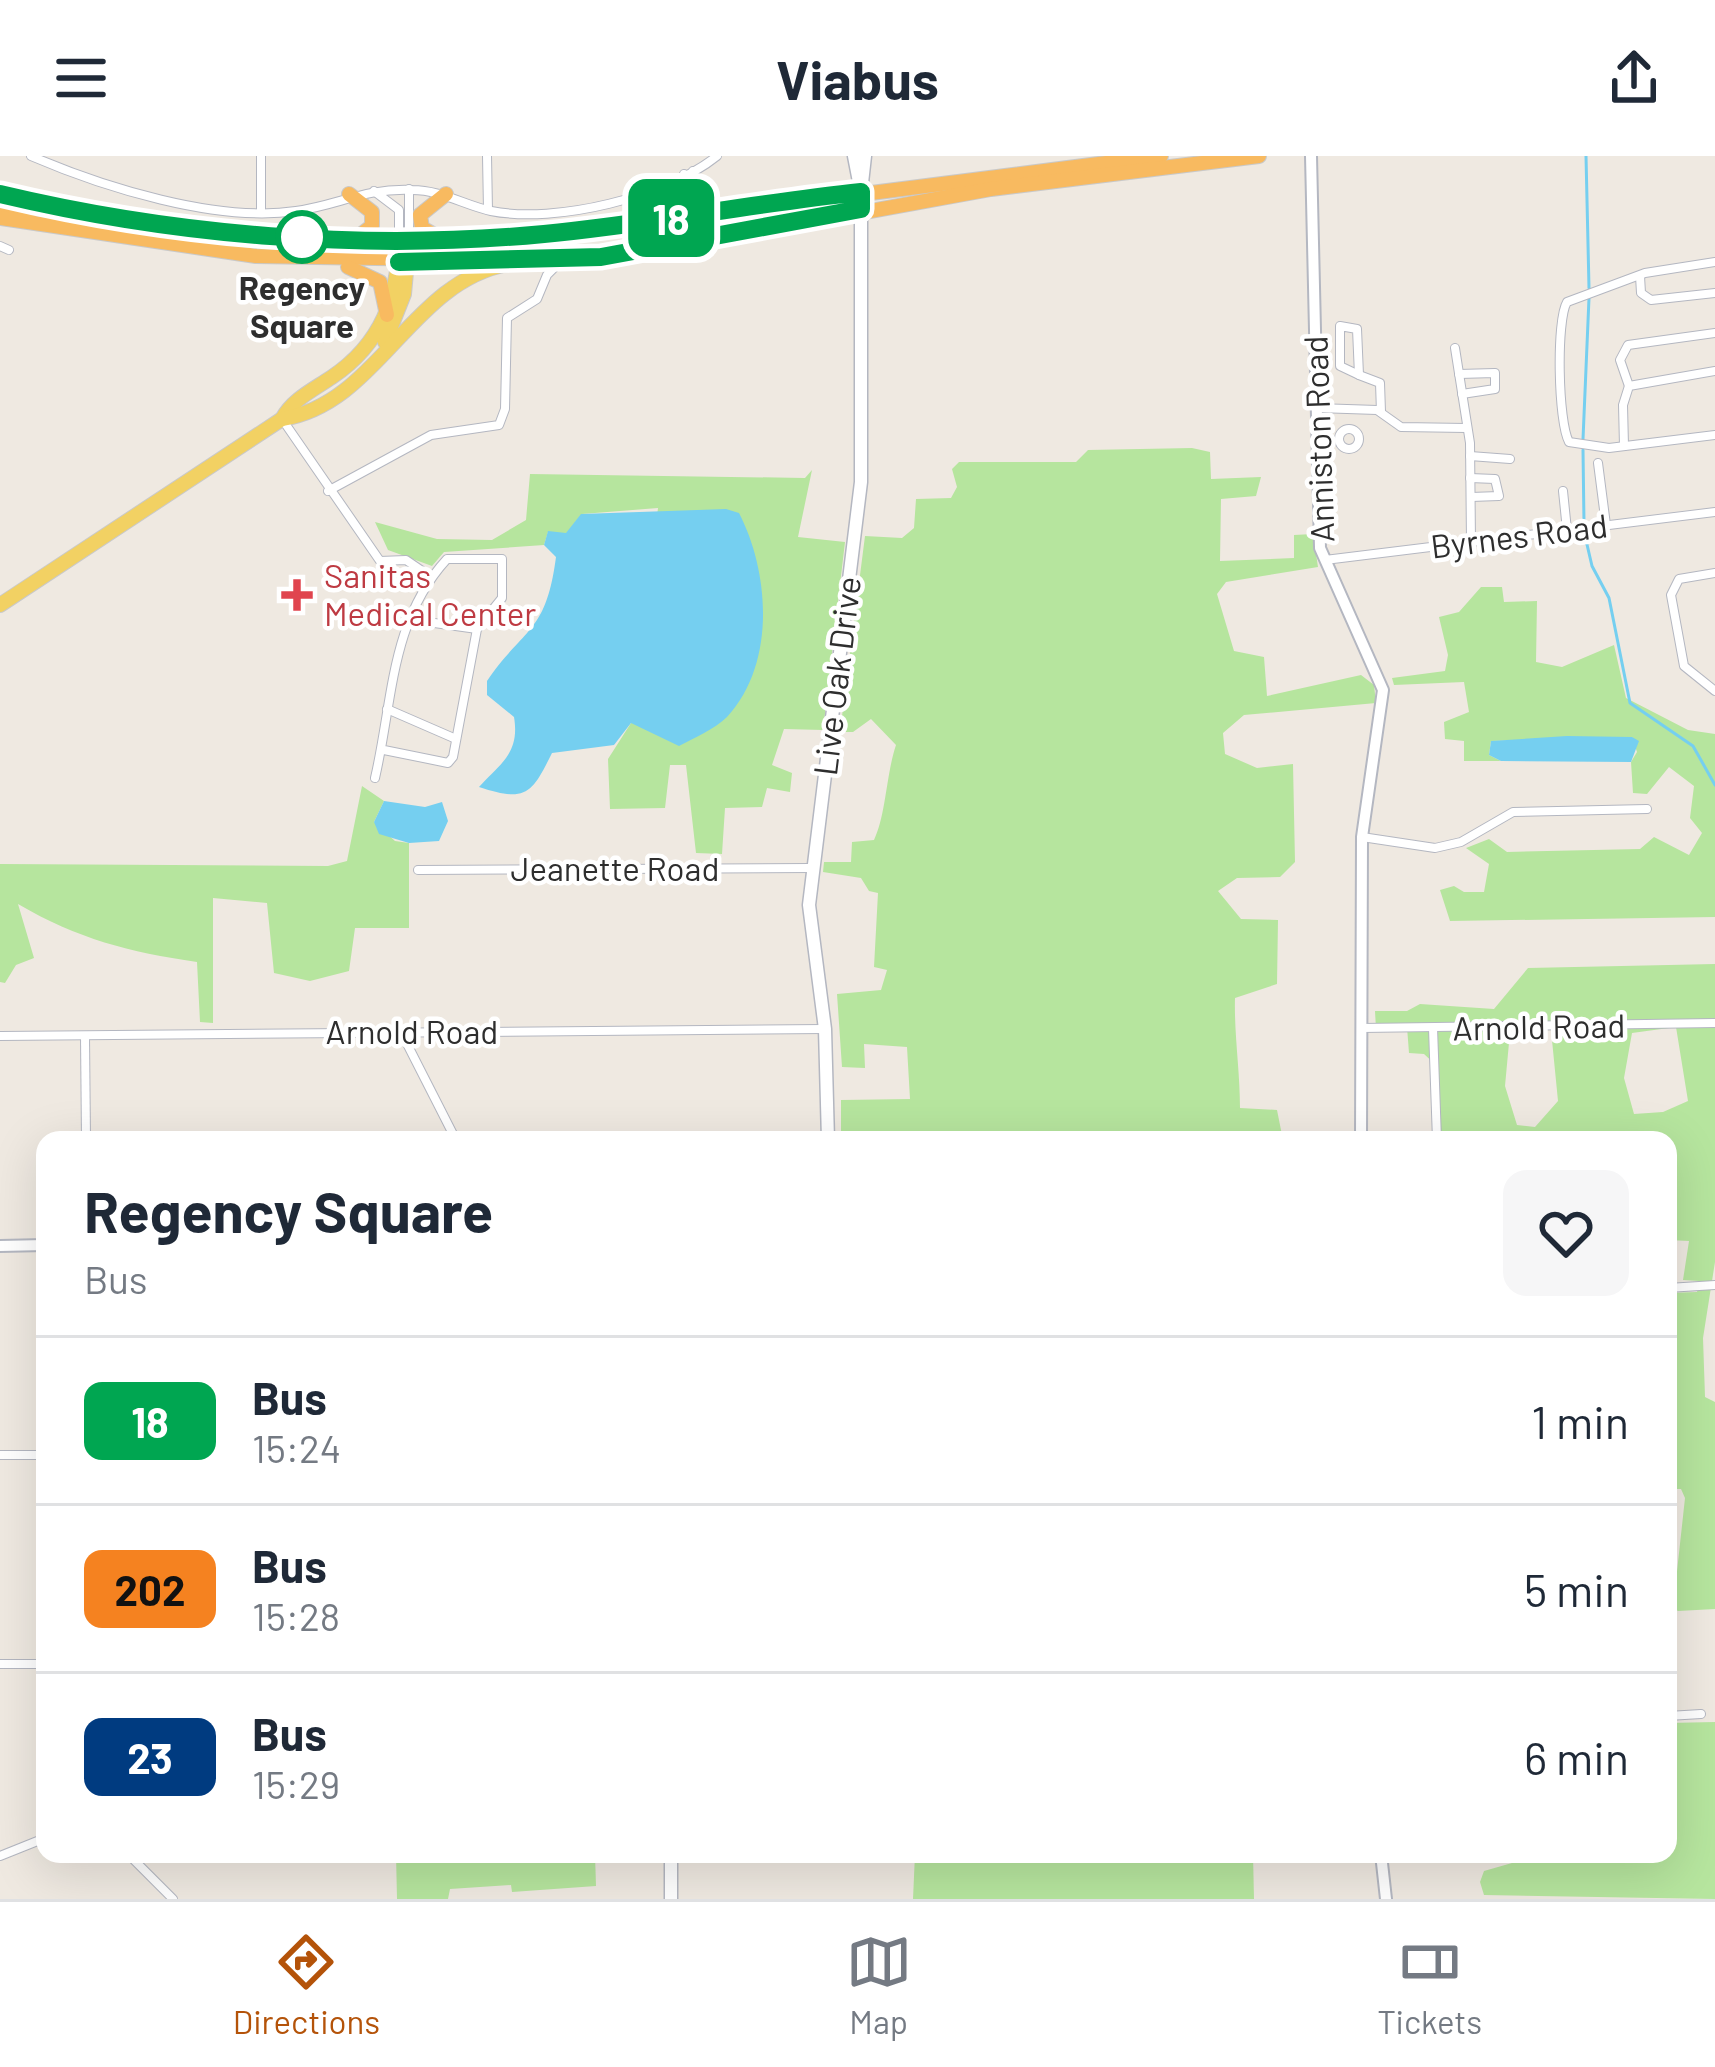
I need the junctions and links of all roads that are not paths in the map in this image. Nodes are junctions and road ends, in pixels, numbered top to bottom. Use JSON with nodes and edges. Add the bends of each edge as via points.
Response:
{"nodes":[{"id":1,"x":31,"y":156,"type":"edge"},
{"id":2,"x":260,"y":156,"type":"edge"},
{"id":3,"x":487,"y":156,"type":"edge"},
{"id":4,"x":717,"y":156,"type":"edge"},
{"id":5,"x":854,"y":156,"type":"edge"},
{"id":6,"x":865,"y":156,"type":"edge"},
{"id":7,"x":1161,"y":156,"type":"edge"},
{"id":8,"x":1259,"y":156,"type":"edge"},
{"id":9,"x":1311,"y":156,"type":"edge"},
{"id":10,"x":1107,"y":162,"type":"junction"},
{"id":11,"x":689,"y":172,"type":"junction"},
{"id":12,"x":1092,"y":177,"type":"junction"},
{"id":13,"x":656,"y":187,"type":"junction"},
{"id":14,"x":404,"y":189,"type":"junction"},
{"id":15,"x":373,"y":191,"type":"junction"},
{"id":16,"x":861,"y":192,"type":"junction"},
{"id":17,"x":0,"y":194,"type":"edge"},
{"id":18,"x":349,"y":194,"type":"junction"},
{"id":19,"x":446,"y":194,"type":"junction"},
{"id":20,"x":686,"y":197,"type":"junction"},
{"id":21,"x":0,"y":206,"type":"edge"},
{"id":22,"x":861,"y":209,"type":"junction"},
{"id":23,"x":399,"y":210,"type":"junction"},
{"id":24,"x":488,"y":210,"type":"junction"},
{"id":25,"x":261,"y":211,"type":"junction"},
{"id":26,"x":703,"y":213,"type":"junction"},
{"id":27,"x":680,"y":217,"type":"junction"},
{"id":28,"x":0,"y":218,"type":"edge"},
{"id":29,"x":128,"y":218,"type":"junction"},
{"id":30,"x":354,"y":239,"type":"junction"},
{"id":31,"x":404,"y":239,"type":"junction"},
{"id":32,"x":442,"y":239,"type":"junction"},
{"id":33,"x":320,"y":260,"type":"junction"},
{"id":34,"x":562,"y":260,"type":"junction"},
{"id":35,"x":404,"y":262,"type":"junction"},
{"id":36,"x":525,"y":262,"type":"junction"},
{"id":37,"x":1715,"y":262,"type":"edge"},
{"id":38,"x":1640,"y":276,"type":"junction"},
{"id":39,"x":544,"y":284,"type":"junction"},
{"id":40,"x":1715,"y":293,"type":"edge"},
{"id":41,"x":387,"y":315,"type":"junction"},
{"id":42,"x":1715,"y":333,"type":"edge"},
{"id":43,"x":1455,"y":347,"type":"dead end"},
{"id":44,"x":374,"y":362,"type":"junction"},
{"id":45,"x":1715,"y":371,"type":"edge"},
{"id":46,"x":1459,"y":374,"type":"junction"},
{"id":47,"x":1359,"y":375,"type":"junction"},
{"id":48,"x":1630,"y":386,"type":"junction"},
{"id":49,"x":1462,"y":394,"type":"junction"},
{"id":50,"x":1317,"y":408,"type":"junction"},
{"id":51,"x":1356,"y":409,"type":"junction"},
{"id":52,"x":1381,"y":412,"type":"junction"},
{"id":53,"x":282,"y":419,"type":"junction"},
{"id":54,"x":1355,"y":427,"type":"dead end"},
{"id":55,"x":1466,"y":428,"type":"junction"},
{"id":56,"x":1715,"y":435,"type":"edge"},
{"id":57,"x":1624,"y":446,"type":"junction"},
{"id":58,"x":1470,"y":457,"type":"junction"},
{"id":59,"x":1510,"y":459,"type":"dead end"},
{"id":60,"x":1598,"y":463,"type":"dead end"},
{"id":61,"x":1471,"y":478,"type":"junction"},
{"id":62,"x":328,"y":491,"type":"junction"},
{"id":63,"x":1563,"y":491,"type":"dead end"},
{"id":64,"x":1471,"y":497,"type":"junction"},
{"id":65,"x":1715,"y":512,"type":"edge"},
{"id":66,"x":1606,"y":526,"type":"junction"},
{"id":67,"x":1568,"y":530,"type":"junction"},
{"id":68,"x":1471,"y":542,"type":"junction"},
{"id":69,"x":1324,"y":560,"type":"junction"},
{"id":70,"x":1715,"y":573,"type":"edge"},
{"id":71,"x":431,"y":577,"type":"junction"},
{"id":72,"x":0,"y":605,"type":"edge"},
{"id":73,"x":406,"y":619,"type":"junction"},
{"id":74,"x":477,"y":629,"type":"junction"},
{"id":75,"x":1713,"y":690,"type":"edge"},
{"id":76,"x":387,"y":709,"type":"junction"},
{"id":77,"x":455,"y":739,"type":"junction"},
{"id":78,"x":384,"y":750,"type":"junction"},
{"id":79,"x":375,"y":778,"type":"dead end"},
{"id":80,"x":1648,"y":809,"type":"dead end"},
{"id":81,"x":1362,"y":837,"type":"junction"},
{"id":82,"x":812,"y":868,"type":"junction"},
{"id":83,"x":418,"y":870,"type":"dead end"},
{"id":84,"x":1715,"y":1023,"type":"edge"},
{"id":85,"x":1362,"y":1028,"type":"junction"},
{"id":86,"x":1433,"y":1028,"type":"junction"},
{"id":87,"x":825,"y":1029,"type":"junction"},
{"id":88,"x":401,"y":1032,"type":"junction"},
{"id":89,"x":0,"y":1036,"type":"edge"},
{"id":90,"x":85,"y":1036,"type":"junction"},
{"id":91,"x":86,"y":1131,"type":"edge"},
{"id":92,"x":451,"y":1131,"type":"edge"},
{"id":93,"x":828,"y":1131,"type":"edge"},
{"id":94,"x":1361,"y":1131,"type":"edge"},
{"id":95,"x":1437,"y":1131,"type":"edge"},
{"id":96,"x":36,"y":1245,"type":"edge"},
{"id":97,"x":0,"y":1246,"type":"edge"},
{"id":98,"x":1715,"y":1285,"type":"edge"},
{"id":99,"x":1677,"y":1287,"type":"edge"},
{"id":100,"x":0,"y":1455,"type":"edge"},
{"id":101,"x":36,"y":1455,"type":"edge"},
{"id":102,"x":0,"y":1664,"type":"edge"},
{"id":103,"x":36,"y":1664,"type":"edge"},
{"id":104,"x":1701,"y":1714,"type":"dead end"},
{"id":105,"x":1677,"y":1715,"type":"edge"},
{"id":106,"x":36,"y":1842,"type":"edge"},
{"id":107,"x":0,"y":1856,"type":"edge"},
{"id":108,"x":137,"y":1863,"type":"edge"},
{"id":109,"x":671,"y":1863,"type":"edge"},
{"id":110,"x":1383,"y":1863,"type":"edge"},
{"id":111,"x":173,"y":1899,"type":"edge"},
{"id":112,"x":671,"y":1899,"type":"edge"},
{"id":113,"x":1386,"y":1899,"type":"edge"}],
"edges":[{"from":1,"to":25,"type":"street","via":[[133,195]]},
{"from":2,"to":25,"type":"street"},
{"from":3,"to":24,"type":"street"},
{"from":4,"to":11,"type":"street"},
{"from":5,"to":16,"type":"main road"},
{"from":6,"to":16,"type":"main road"},
{"from":7,"to":10,"type":"highway"},
{"from":8,"to":12,"type":"highway"},
{"from":9,"to":50,"type":"street","name":"Anniston Road"},
{"from":10,"to":12,"type":"highway"},
{"from":10,"to":16,"type":"highway"},
{"from":11,"to":13,"type":"street"},
{"from":11,"to":20,"type":"street"},
{"from":11,"to":26,"type":"street"},
{"from":12,"to":22,"type":"highway"},
{"from":13,"to":20,"type":"street"},
{"from":13,"to":24,"type":"street","via":[[572,210]]},
{"from":14,"to":15,"type":"street"},
{"from":14,"to":19,"type":"street"},
{"from":14,"to":23,"type":"street"},
{"from":14,"to":31,"type":"street"},
{"from":15,"to":18,"type":"street"},
{"from":15,"to":23,"type":"street"},
{"from":16,"to":22,"type":"main road","name":"Live Oak Drive"},
{"from":16,"to":26,"type":"highway"},
{"from":17,"to":29,"type":"highway"},
{"from":18,"to":25,"type":"street","via":[[303,210]]},
{"from":18,"to":30,"type":"highway","via":[[373,219]]},
{"from":19,"to":24,"type":"street"},
{"from":19,"to":32,"type":"highway","via":[[420,215],[422,228]]},
{"from":20,"to":27,"type":"street"},
{"from":21,"to":29,"type":"highway"},
{"from":22,"to":34,"type":"highway","via":[[676,247]]},
{"from":22,"to":82,"type":"main road","name":"Live Oak Drive","via":[[861,482]]},
{"from":23,"to":31,"type":"street"},
{"from":26,"to":27,"type":"highway"},
{"from":27,"to":32,"type":"highway"},
{"from":28,"to":33,"type":"highway"},
{"from":29,"to":30,"type":"highway"},
{"from":30,"to":31,"type":"highway"},
{"from":31,"to":32,"type":"highway"},
{"from":31,"to":35,"type":"main road"},
{"from":33,"to":35,"type":"highway"},
{"from":33,"to":41,"type":"highway","via":[[378,280]]},
{"from":34,"to":36,"type":"highway"},
{"from":34,"to":39,"type":"street"},
{"from":35,"to":36,"type":"highway"},
{"from":35,"to":41,"type":"main road"},
{"from":35,"to":44,"type":"main road","via":[[403,300]]},
{"from":36,"to":39,"type":"street"},
{"from":36,"to":44,"type":"main road","via":[[485,269],[447,288]]},
{"from":37,"to":38,"type":"street"},
{"from":38,"to":40,"type":"street","via":[[1641,293],[1651,300]]},
{"from":38,"to":57,"type":"street","via":[[1567,302],[1562,312],[1564,437],[1581,446]]},
{"from":39,"to":62,"type":"street","via":[[537,299],[507,319],[499,425],[431,436]]},
{"from":41,"to":53,"type":"main road","via":[[354,361],[296,400]]},
{"from":42,"to":48,"type":"street","via":[[1628,345],[1620,360]]},
{"from":43,"to":46,"type":"street"},
{"from":44,"to":53,"type":"main road","via":[[305,413]]},
{"from":45,"to":48,"type":"street"},
{"from":46,"to":49,"type":"street"},
{"from":46,"to":49,"type":"street","via":[[1495,374],[1495,389]]},
{"from":47,"to":47,"type":"street","via":[[1357,329],[1340,326],[1340,366]]},
{"from":47,"to":52,"type":"street","via":[[1380,383]]},
{"from":48,"to":57,"type":"street"},
{"from":49,"to":55,"type":"street"},
{"from":50,"to":51,"type":"street"},
{"from":50,"to":69,"type":"street","name":"Anniston Road"},
{"from":51,"to":52,"type":"street"},
{"from":51,"to":54,"type":"street"},
{"from":52,"to":55,"type":"street","via":[[1401,428]]},
{"from":53,"to":62,"type":"street"},
{"from":53,"to":72,"type":"main road"},
{"from":55,"to":58,"type":"street"},
{"from":56,"to":57,"type":"street"},
{"from":58,"to":59,"type":"street"},
{"from":58,"to":61,"type":"street"},
{"from":60,"to":66,"type":"street"},
{"from":61,"to":64,"type":"street"},
{"from":61,"to":64,"type":"street","via":[[1495,479],[1501,490]]},
{"from":62,"to":71,"type":"street","via":[[380,561],[406,560]]},
{"from":63,"to":67,"type":"street"},
{"from":64,"to":68,"type":"street"},
{"from":65,"to":66,"type":"street","name":"Byrnes Road"},
{"from":66,"to":67,"type":"street","name":"Byrnes Road"},
{"from":67,"to":68,"type":"street","name":"Byrnes Road"},
{"from":68,"to":69,"type":"street","name":"Byrnes Road"},
{"from":69,"to":81,"type":"street","name":"Anniston Road","via":[[1383,690]]},
{"from":70,"to":75,"type":"street","via":[[1672,587],[1684,666]]},
{"from":71,"to":73,"type":"street"},
{"from":71,"to":74,"type":"street","via":[[455,556],[502,559],[500,604]]},
{"from":73,"to":74,"type":"street"},
{"from":73,"to":76,"type":"street"},
{"from":74,"to":77,"type":"street"},
{"from":76,"to":77,"type":"street"},
{"from":76,"to":78,"type":"street"},
{"from":77,"to":78,"type":"street","via":[[448,763]]},
{"from":78,"to":79,"type":"street"},
{"from":80,"to":81,"type":"street","via":[[1513,812],[1435,848]]},
{"from":81,"to":85,"type":"street","name":"Anniston Road"},
{"from":82,"to":83,"type":"street","name":"Jeanette Road"},
{"from":82,"to":87,"type":"main road","name":"Live Oak Drive","via":[[808,923]]},
{"from":84,"to":86,"type":"street","name":"Arnold Road"},
{"from":85,"to":86,"type":"street","name":"Arnold Road"},
{"from":85,"to":94,"type":"street","name":"Anniston Road"},
{"from":86,"to":95,"type":"street"},
{"from":87,"to":88,"type":"street","name":"Arnold Road"},
{"from":87,"to":93,"type":"main road","name":"Live Oak Drive"},
{"from":88,"to":90,"type":"street","name":"Arnold Road"},
{"from":88,"to":92,"type":"street"},
{"from":89,"to":90,"type":"street","name":"Arnold Road"},
{"from":90,"to":91,"type":"street"},
{"from":96,"to":97,"type":"street"},
{"from":98,"to":99,"type":"street"},
{"from":100,"to":101,"type":"street"},
{"from":102,"to":103,"type":"street"},
{"from":104,"to":105,"type":"street"},
{"from":106,"to":107,"type":"street"},
{"from":108,"to":111,"type":"street"},
{"from":109,"to":112,"type":"main road"},
{"from":110,"to":113,"type":"street"}]}
